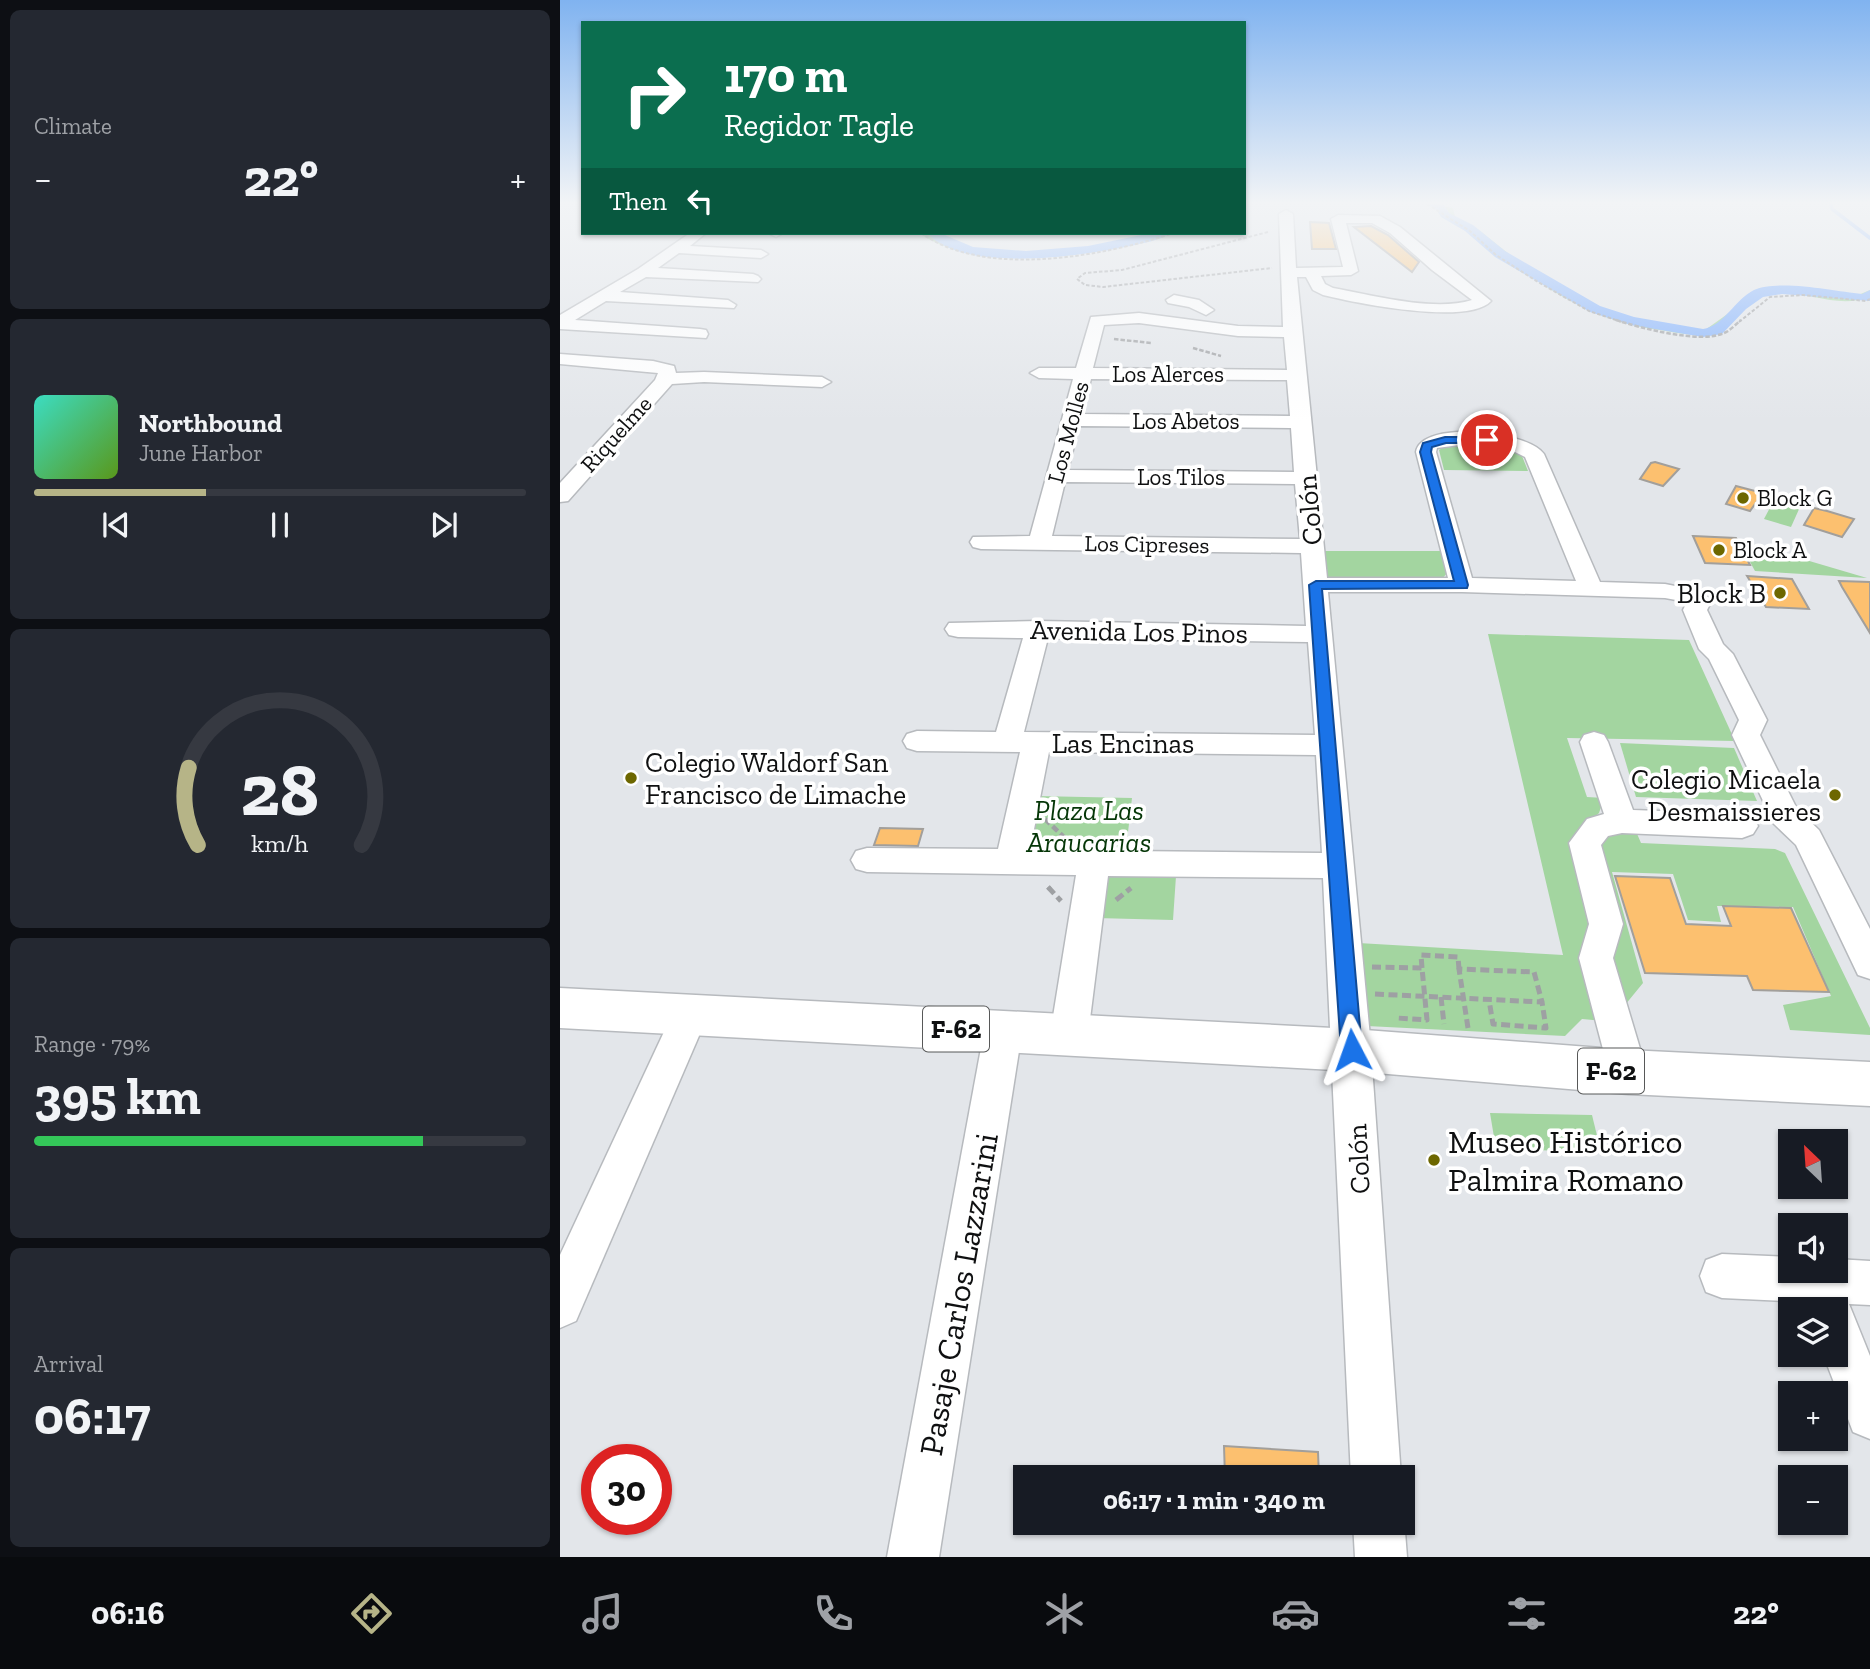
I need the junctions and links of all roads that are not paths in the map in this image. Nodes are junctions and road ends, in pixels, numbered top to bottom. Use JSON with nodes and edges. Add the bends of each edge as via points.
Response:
{"nodes":[{"id":1,"x":635,"y":277,"type":"edge"},
{"id":2,"x":716,"y":277,"type":"edge"},
{"id":3,"x":1296,"y":277,"type":"edge"},
{"id":4,"x":1304,"y":277,"type":"edge"},
{"id":5,"x":1450,"y":277,"type":"edge"},
{"id":6,"x":752,"y":279,"type":"dead end"},
{"id":7,"x":604,"y":296,"type":"junction"},
{"id":8,"x":1174,"y":300,"type":"dead end"},
{"id":9,"x":728,"y":305,"type":"dead end"},
{"id":10,"x":1207,"y":311,"type":"junction"},
{"id":11,"x":560,"y":323,"type":"edge"},
{"id":12,"x":1292,"y":332,"type":"junction"},
{"id":13,"x":700,"y":334,"type":"dead end"},
{"id":14,"x":560,"y":359,"type":"edge"},
{"id":15,"x":1039,"y":373,"type":"dead end"},
{"id":16,"x":1083,"y":373,"type":"junction"},
{"id":17,"x":667,"y":375,"type":"junction"},
{"id":18,"x":1297,"y":375,"type":"junction"},
{"id":19,"x":822,"y":382,"type":"dead end"},
{"id":20,"x":1071,"y":420,"type":"junction"},
{"id":21,"x":1301,"y":422,"type":"junction"},
{"id":22,"x":1056,"y":476,"type":"junction"},
{"id":23,"x":1306,"y":478,"type":"junction"},
{"id":24,"x":560,"y":496,"type":"edge"},
{"id":25,"x":982,"y":542,"type":"dead end"},
{"id":26,"x":1039,"y":543,"type":"junction"},
{"id":27,"x":1312,"y":546,"type":"junction"},
{"id":28,"x":1316,"y":585,"type":"junction"},
{"id":29,"x":1462,"y":585,"type":"junction"},
{"id":30,"x":1591,"y":589,"type":"junction"},
{"id":31,"x":958,"y":629,"type":"dead end"},
{"id":32,"x":1038,"y":629,"type":"junction"},
{"id":33,"x":1320,"y":634,"type":"junction"},
{"id":34,"x":917,"y":741,"type":"dead end"},
{"id":35,"x":1021,"y":742,"type":"junction"},
{"id":36,"x":1594,"y":742,"type":"dead end"},
{"id":37,"x":1330,"y":745,"type":"junction"},
{"id":38,"x":1622,"y":821,"type":"junction"},
{"id":39,"x":1742,"y":825,"type":"dead end"},
{"id":40,"x":867,"y":860,"type":"dead end"},
{"id":41,"x":1018,"y":863,"type":"junction"},
{"id":42,"x":1094,"y":863,"type":"junction"},
{"id":43,"x":1336,"y":866,"type":"junction"},
{"id":44,"x":1870,"y":964,"type":"edge"},
{"id":45,"x":560,"y":1008,"type":"edge"},
{"id":46,"x":690,"y":1015,"type":"junction"},
{"id":47,"x":1003,"y":1032,"type":"junction"},
{"id":48,"x":1069,"y":1035,"type":"junction"},
{"id":49,"x":1352,"y":1050,"type":"junction"},
{"id":50,"x":1628,"y":1072,"type":"junction"},
{"id":51,"x":1870,"y":1084,"type":"edge"},
{"id":52,"x":1722,"y":1276,"type":"dead end"},
{"id":53,"x":1870,"y":1283,"type":"edge"},
{"id":54,"x":1822,"y":1294,"type":"edge"},
{"id":55,"x":560,"y":1305,"type":"edge"},
{"id":56,"x":1848,"y":1359,"type":"edge"},
{"id":57,"x":1870,"y":1415,"type":"edge"},
{"id":58,"x":1375,"y":1465,"type":"edge"},
{"id":59,"x":1380,"y":1535,"type":"edge"},
{"id":60,"x":913,"y":1557,"type":"edge"},
{"id":61,"x":1381,"y":1557,"type":"edge"}],
"edges":[{"from":1,"to":7,"type":"street"},
{"from":2,"to":6,"type":"street"},
{"from":3,"to":12,"type":"street","name":"Colón"},
{"from":4,"to":5,"type":"street","via":[[1329,292],[1442,309],[1483,301]]},
{"from":7,"to":9,"type":"street"},
{"from":7,"to":11,"type":"street"},
{"from":8,"to":10,"type":"street"},
{"from":10,"to":12,"type":"street"},
{"from":10,"to":16,"type":"street","name":"Los Molles","via":[[1139,318],[1094,329]]},
{"from":11,"to":13,"type":"street"},
{"from":12,"to":18,"type":"street","name":"Colón"},
{"from":14,"to":17,"type":"street","via":[[653,366]]},
{"from":15,"to":16,"type":"street","name":"Los Alerces"},
{"from":16,"to":18,"type":"street","name":"Los Alerces"},
{"from":16,"to":20,"type":"street","name":"Los Molles"},
{"from":17,"to":19,"type":"street"},
{"from":17,"to":24,"type":"street","name":"Riquelme"},
{"from":18,"to":21,"type":"street","name":"Colón"},
{"from":20,"to":21,"type":"street","name":"Los Abetos"},
{"from":20,"to":22,"type":"street","name":"Los Molles"},
{"from":21,"to":23,"type":"street","name":"Colón"},
{"from":22,"to":23,"type":"street","name":"Los Tilos"},
{"from":22,"to":26,"type":"street","name":"Los Molles"},
{"from":23,"to":27,"type":"street","name":"Colón"},
{"from":25,"to":26,"type":"street","name":"Los Cipreses"},
{"from":26,"to":27,"type":"street","name":"Los Cipreses"},
{"from":27,"to":28,"type":"street","name":"Colón"},
{"from":28,"to":29,"type":"street"},
{"from":28,"to":33,"type":"street","name":"Colón"},
{"from":29,"to":30,"type":"street"},
{"from":29,"to":30,"type":"street","via":[[1427,445],[1445,440],[1508,440],[1534,454]]},
{"from":30,"to":44,"type":"street","via":[[1684,596],[1695,610],[1753,720],[1746,735],[1785,816],[1808,838]]},
{"from":31,"to":32,"type":"street","name":"Avenida Los Pinos"},
{"from":32,"to":33,"type":"street","name":"Avenida Los Pinos"},
{"from":32,"to":35,"type":"street"},
{"from":33,"to":37,"type":"street","name":"Colón"},
{"from":34,"to":35,"type":"street","name":"Las Encinas"},
{"from":35,"to":37,"type":"street","name":"Las Encinas"},
{"from":35,"to":41,"type":"street","via":[[1024,800]]},
{"from":36,"to":38,"type":"street"},
{"from":37,"to":43,"type":"street","name":"Colón"},
{"from":38,"to":39,"type":"street"},
{"from":38,"to":50,"type":"street","via":[[1598,827],[1585,844],[1605,924],[1596,958]]},
{"from":40,"to":41,"type":"street"},
{"from":41,"to":42,"type":"street"},
{"from":42,"to":43,"type":"street"},
{"from":42,"to":48,"type":"street"},
{"from":43,"to":49,"type":"street","name":"Colón"},
{"from":45,"to":46,"type":"main road","number":"F-62"},
{"from":46,"to":47,"type":"main road","number":"F-62"},
{"from":46,"to":55,"type":"street"},
{"from":47,"to":48,"type":"main road","number":"F-62"},
{"from":47,"to":60,"type":"street","name":"Pasaje Carlos Lazzarini"},
{"from":48,"to":49,"type":"main road","number":"F-62"},
{"from":49,"to":50,"type":"main road","number":"F-62"},
{"from":49,"to":58,"type":"street","name":"Colón"},
{"from":50,"to":51,"type":"main road","number":"F-62"},
{"from":52,"to":54,"type":"street"},
{"from":53,"to":54,"type":"street"},
{"from":56,"to":57,"type":"street"},
{"from":59,"to":61,"type":"street"}]}
